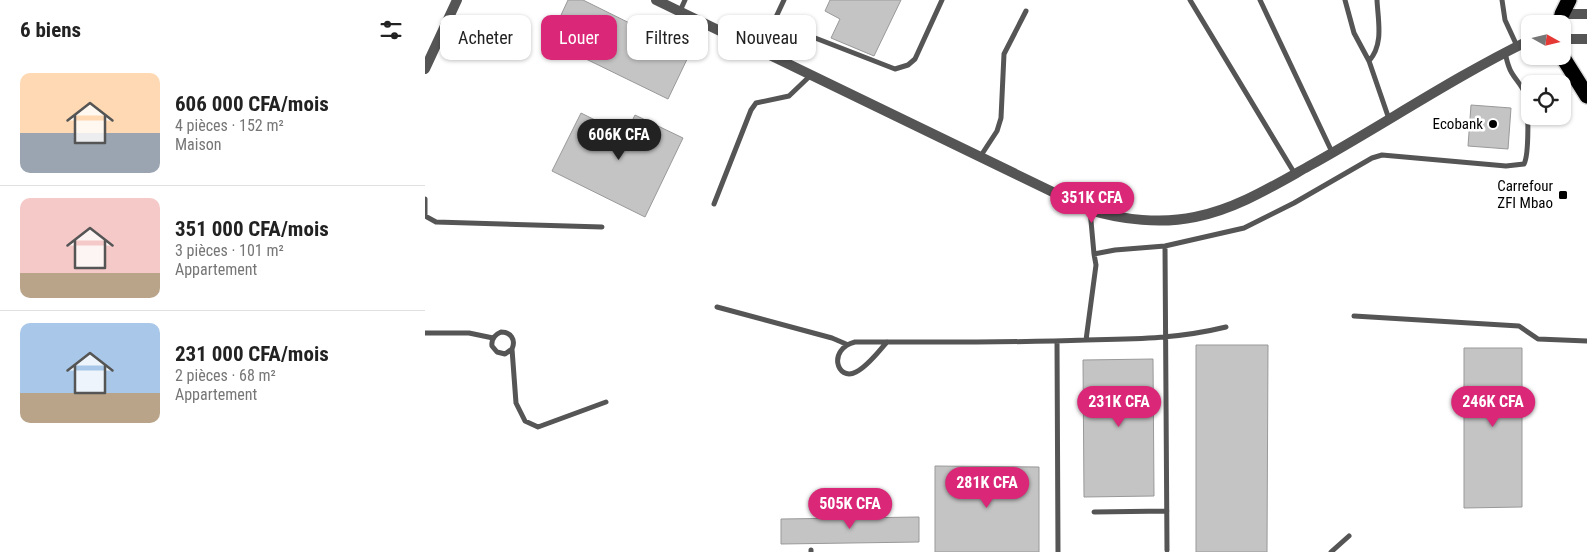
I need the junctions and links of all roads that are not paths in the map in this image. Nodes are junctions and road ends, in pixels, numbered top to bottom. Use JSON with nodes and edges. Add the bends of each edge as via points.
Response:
{"nodes":[{"id":1,"x":457,"y":0,"type":"edge"},
{"id":2,"x":656,"y":0,"type":"edge"},
{"id":3,"x":685,"y":0,"type":"edge"},
{"id":4,"x":784,"y":0,"type":"edge"},
{"id":5,"x":943,"y":0,"type":"edge"},
{"id":6,"x":1189,"y":0,"type":"edge"},
{"id":7,"x":1260,"y":0,"type":"edge"},
{"id":8,"x":1345,"y":0,"type":"edge"},
{"id":9,"x":1377,"y":0,"type":"edge"},
{"id":10,"x":1502,"y":0,"type":"edge"},
{"id":11,"x":1569,"y":0,"type":"edge"},
{"id":12,"x":1026,"y":10,"type":"dead end"},
{"id":13,"x":680,"y":11,"type":"junction"},
{"id":14,"x":1587,"y":14,"type":"edge"},
{"id":15,"x":450,"y":15,"type":"edge"},
{"id":16,"x":777,"y":15,"type":"edge"},
{"id":17,"x":1559,"y":15,"type":"edge"},
{"id":18,"x":1571,"y":17,"type":"edge"},
{"id":19,"x":718,"y":30,"type":"edge"},
{"id":20,"x":440,"y":37,"type":"edge"},
{"id":21,"x":816,"y":38,"type":"edge"},
{"id":22,"x":1571,"y":39,"type":"edge"},
{"id":23,"x":1587,"y":39,"type":"edge"},
{"id":24,"x":1521,"y":44,"type":"edge"},
{"id":25,"x":1517,"y":46,"type":"junction"},
{"id":26,"x":1505,"y":52,"type":"junction"},
{"id":27,"x":779,"y":60,"type":"edge"},
{"id":28,"x":1369,"y":61,"type":"junction"},
{"id":29,"x":1568,"y":65,"type":"edge"},
{"id":30,"x":425,"y":70,"type":"edge"},
{"id":31,"x":811,"y":75,"type":"junction"},
{"id":32,"x":1587,"y":96,"type":"edge"},
{"id":33,"x":1390,"y":120,"type":"junction"},
{"id":34,"x":1332,"y":153,"type":"junction"},
{"id":35,"x":981,"y":157,"type":"junction"},
{"id":36,"x":1295,"y":174,"type":"junction"},
{"id":37,"x":425,"y":199,"type":"edge"},
{"id":38,"x":714,"y":204,"type":"dead end"},
{"id":39,"x":1090,"y":210,"type":"junction"},
{"id":40,"x":602,"y":227,"type":"dead end"},
{"id":41,"x":1165,"y":246,"type":"junction"},
{"id":42,"x":1094,"y":254,"type":"junction"},
{"id":43,"x":717,"y":307,"type":"dead end"},
{"id":44,"x":1354,"y":316,"type":"dead end"},
{"id":45,"x":1226,"y":327,"type":"dead end"},
{"id":46,"x":425,"y":333,"type":"edge"},
{"id":47,"x":493,"y":338,"type":"junction"},
{"id":48,"x":1165,"y":338,"type":"junction"},
{"id":49,"x":1086,"y":340,"type":"junction"},
{"id":50,"x":1587,"y":340,"type":"edge"},
{"id":51,"x":1057,"y":341,"type":"junction"},
{"id":52,"x":887,"y":342,"type":"junction"},
{"id":53,"x":846,"y":344,"type":"junction"},
{"id":54,"x":512,"y":349,"type":"junction"},
{"id":55,"x":606,"y":402,"type":"dead end"},
{"id":56,"x":1167,"y":511,"type":"junction"},
{"id":57,"x":1094,"y":512,"type":"dead end"},
{"id":58,"x":1349,"y":536,"type":"dead end"},
{"id":59,"x":1167,"y":550,"type":"dead end"},
{"id":60,"x":1058,"y":552,"type":"edge"},
{"id":61,"x":1331,"y":552,"type":"edge"}],
"edges":[{"from":1,"to":15,"type":"street"},
{"from":2,"to":13,"type":"street"},
{"from":3,"to":13,"type":"lane"},
{"from":4,"to":16,"type":"lane"},
{"from":5,"to":21,"type":"lane","via":[[915,59],[895,69]]},
{"from":6,"to":36,"type":"lane"},
{"from":7,"to":34,"type":"lane"},
{"from":8,"to":28,"type":"lane","via":[[1354,33]]},
{"from":9,"to":28,"type":"lane","via":[[1380,34],[1376,54]]},
{"from":10,"to":25,"type":"lane","via":[[1505,20]]},
{"from":11,"to":17,"type":"highway"},
{"from":12,"to":35,"type":"lane","via":[[1004,54],[1001,118]]},
{"from":13,"to":19,"type":"street"},
{"from":14,"to":18,"type":"street"},
{"from":20,"to":30,"type":"street"},
{"from":22,"to":23,"type":"street"},
{"from":24,"to":25,"type":"street"},
{"from":25,"to":26,"type":"street"},
{"from":26,"to":33,"type":"street"},
{"from":26,"to":41,"type":"lane","via":[[1509,68],[1525,94],[1527,137],[1524,164],[1506,166],[1381,155],[1244,228]]},
{"from":27,"to":31,"type":"street"},
{"from":28,"to":33,"type":"lane"},
{"from":29,"to":32,"type":"highway"},
{"from":31,"to":35,"type":"street"},
{"from":31,"to":38,"type":"lane","via":[[789,96],[756,103]]},
{"from":33,"to":34,"type":"street"},
{"from":34,"to":36,"type":"street"},
{"from":35,"to":39,"type":"street"},
{"from":36,"to":39,"type":"street","via":[[1237,204],[1194,217],[1154,220]]},
{"from":37,"to":40,"type":"lane","via":[[425,216],[436,222]]},
{"from":39,"to":42,"type":"lane"},
{"from":41,"to":42,"type":"lane"},
{"from":41,"to":48,"type":"lane"},
{"from":42,"to":49,"type":"lane"},
{"from":43,"to":53,"type":"lane"},
{"from":44,"to":50,"type":"lane","via":[[1519,326],[1538,339]]},
{"from":45,"to":48,"type":"lane"},
{"from":46,"to":47,"type":"lane","via":[[469,333]]},
{"from":47,"to":54,"type":"lane","via":[[492,346],[497,352],[505,354]]},
{"from":47,"to":54,"type":"lane","via":[[506,332],[513,339]]},
{"from":48,"to":49,"type":"lane"},
{"from":48,"to":56,"type":"lane"},
{"from":49,"to":51,"type":"lane"},
{"from":51,"to":52,"type":"lane"},
{"from":51,"to":60,"type":"lane"},
{"from":52,"to":53,"type":"lane"},
{"from":52,"to":53,"type":"lane","via":[[867,364],[848,374],[843,373],[837,363],[840,350]]},
{"from":54,"to":55,"type":"lane","via":[[516,403],[525,421],[538,427]]},
{"from":56,"to":57,"type":"lane"},
{"from":56,"to":59,"type":"lane"},
{"from":58,"to":61,"type":"lane"}]}
